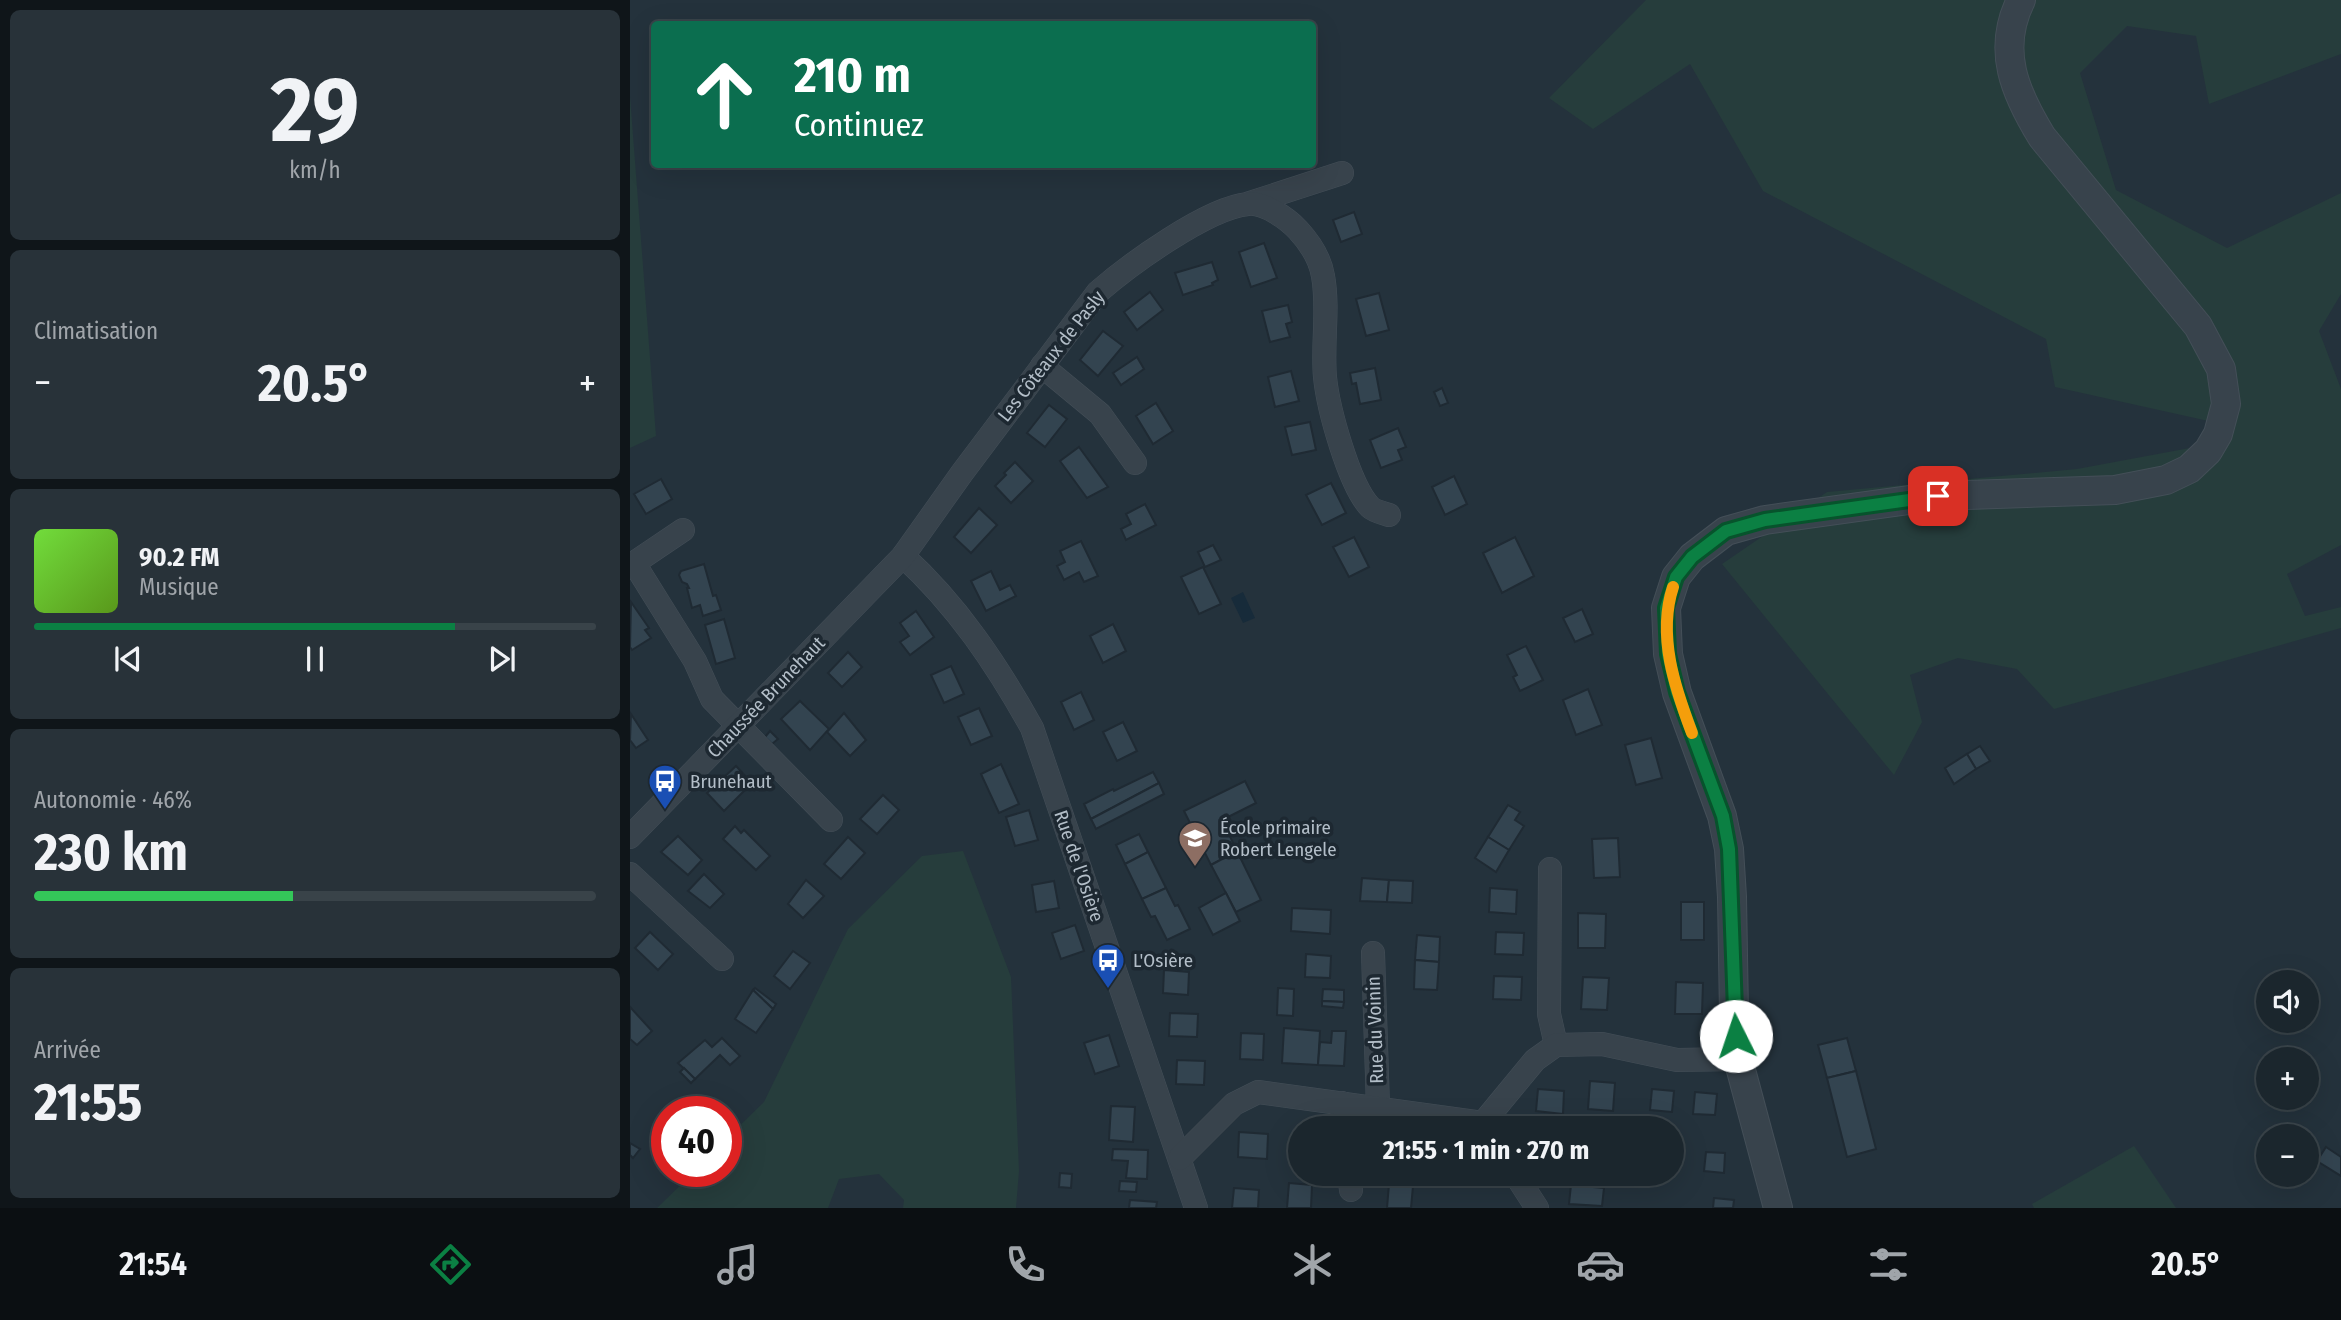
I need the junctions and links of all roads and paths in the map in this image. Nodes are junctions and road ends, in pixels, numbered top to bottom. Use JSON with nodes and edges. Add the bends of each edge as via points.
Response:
{"nodes":[{"id":1,"x":2021,"y":0,"type":"edge"},
{"id":2,"x":1342,"y":173,"type":"dead end"},
{"id":3,"x":1250,"y":203,"type":"junction"},
{"id":4,"x":1042,"y":366,"type":"junction"},
{"id":5,"x":1135,"y":463,"type":"dead end"},
{"id":6,"x":1389,"y":514,"type":"dead end"},
{"id":7,"x":683,"y":530,"type":"dead end"},
{"id":8,"x":903,"y":556,"type":"junction"},
{"id":9,"x":739,"y":726,"type":"junction"},
{"id":10,"x":831,"y":820,"type":"dead end"},
{"id":11,"x":630,"y":837,"type":"edge"},
{"id":12,"x":1550,"y":869,"type":"dead end"},
{"id":13,"x":630,"y":874,"type":"edge"},
{"id":14,"x":1373,"y":953,"type":"dead end"},
{"id":15,"x":722,"y":959,"type":"dead end"},
{"id":16,"x":1556,"y":1045,"type":"junction"},
{"id":17,"x":1738,"y":1059,"type":"junction"},
{"id":18,"x":1342,"y":1103,"type":"junction"},
{"id":19,"x":1378,"y":1107,"type":"junction"},
{"id":20,"x":1342,"y":1116,"type":"edge"},
{"id":21,"x":1429,"y":1116,"type":"edge"},
{"id":22,"x":1493,"y":1116,"type":"edge"},
{"id":23,"x":1180,"y":1158,"type":"junction"},
{"id":24,"x":1523,"y":1186,"type":"edge"},
{"id":25,"x":1196,"y":1208,"type":"edge"},
{"id":26,"x":1537,"y":1208,"type":"edge"},
{"id":27,"x":1778,"y":1208,"type":"edge"}],
"edges":[{"from":1,"to":17,"type":"street","via":[[2009,50],[2015,89],[2042,137],[2198,326],[2221,369],[2226,404],[2218,434],[2189,469],[2166,480],[2115,490],[1938,496],[1765,520],[1726,531],[1692,557],[1676,577],[1666,608],[1668,654],[1677,692],[1723,816],[1729,849]]},
{"from":2,"to":3,"type":"street","name":"Les Côteaux de Pasly"},
{"from":3,"to":4,"type":"street","name":"Les Côteaux de Pasly","via":[[1208,216],[1123,270],[1098,292]]},
{"from":3,"to":6,"type":"street","via":[[1286,217],[1311,245],[1323,274],[1325,377],[1337,433],[1356,486],[1371,508]]},
{"from":4,"to":5,"type":"street","via":[[1100,414]]},
{"from":4,"to":8,"type":"street","name":"Les Côteaux de Pasly"},
{"from":7,"to":9,"type":"street","via":[[634,563],[695,661],[712,699]]},
{"from":8,"to":9,"type":"street","name":"Chaussée Brunehaut"},
{"from":8,"to":23,"type":"street","name":"Rue de l'Osière","via":[[932,582],[994,662],[1032,728]]},
{"from":9,"to":10,"type":"street"},
{"from":9,"to":11,"type":"street","name":"Chaussée Brunehaut"},
{"from":12,"to":16,"type":"street","via":[[1549,1014]]},
{"from":13,"to":15,"type":"street"},
{"from":14,"to":19,"type":"street","name":"Rue du Voinin"},
{"from":16,"to":17,"type":"street","via":[[1602,1044],[1676,1060]]},
{"from":16,"to":22,"type":"street","via":[[1535,1060]]},
{"from":17,"to":27,"type":"street"},
{"from":18,"to":19,"type":"street"},
{"from":18,"to":20,"type":"street"},
{"from":18,"to":23,"type":"street","via":[[1258,1092],[1234,1104]]},
{"from":19,"to":21,"type":"street"},
{"from":23,"to":25,"type":"street","name":"Rue de l'Osière"},
{"from":24,"to":26,"type":"street"}]}
